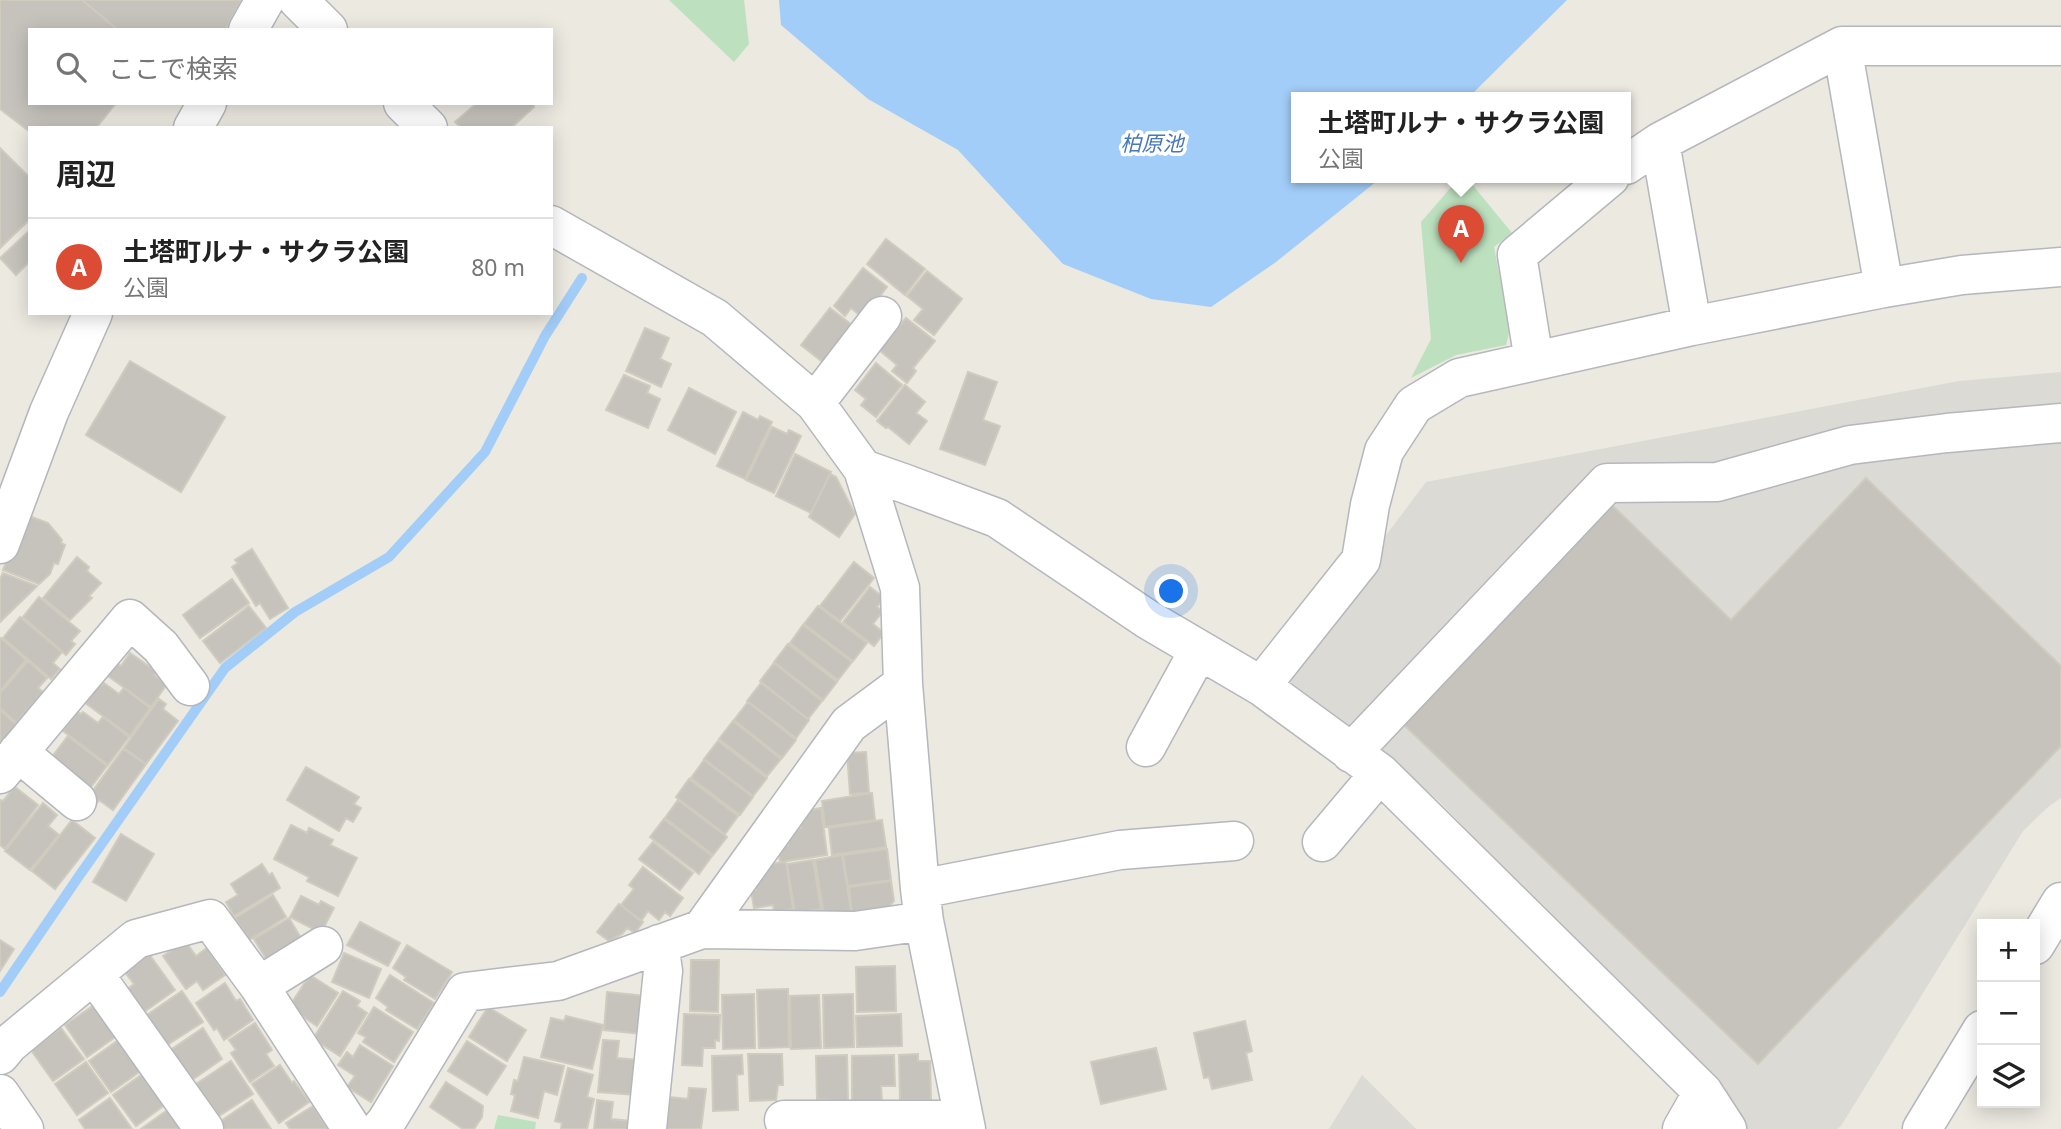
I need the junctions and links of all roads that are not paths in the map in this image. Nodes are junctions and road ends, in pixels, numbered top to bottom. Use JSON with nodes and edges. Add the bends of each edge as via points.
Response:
{"nodes":[{"id":1,"x":265,"y":0,"type":"edge"},
{"id":2,"x":298,"y":0,"type":"edge"},
{"id":3,"x":249,"y":28,"type":"edge"},
{"id":4,"x":326,"y":28,"type":"edge"},
{"id":5,"x":1842,"y":46,"type":"junction"},
{"id":6,"x":2061,"y":46,"type":"edge"},
{"id":7,"x":206,"y":105,"type":"edge"},
{"id":8,"x":405,"y":105,"type":"edge"},
{"id":9,"x":194,"y":126,"type":"edge"},
{"id":10,"x":426,"y":126,"type":"edge"},
{"id":11,"x":1660,"y":142,"type":"junction"},
{"id":12,"x":1631,"y":162,"type":"edge"},
{"id":13,"x":1603,"y":183,"type":"edge"},
{"id":14,"x":553,"y":226,"type":"edge"},
{"id":15,"x":2061,"y":267,"type":"edge"},
{"id":16,"x":1884,"y":288,"type":"junction"},
{"id":17,"x":92,"y":315,"type":"edge"},
{"id":18,"x":882,"y":316,"type":"dead end"},
{"id":19,"x":1692,"y":326,"type":"junction"},
{"id":20,"x":1534,"y":361,"type":"junction"},
{"id":21,"x":815,"y":403,"type":"junction"},
{"id":22,"x":2061,"y":423,"type":"edge"},
{"id":23,"x":863,"y":469,"type":"junction"},
{"id":24,"x":0,"y":544,"type":"edge"},
{"id":25,"x":1199,"y":650,"type":"junction"},
{"id":26,"x":903,"y":684,"type":"junction"},
{"id":27,"x":190,"y":686,"type":"dead end"},
{"id":28,"x":1261,"y":686,"type":"junction"},
{"id":29,"x":1146,"y":747,"type":"dead end"},
{"id":30,"x":9,"y":763,"type":"edge"},
{"id":31,"x":1366,"y":763,"type":"junction"},
{"id":32,"x":77,"y":801,"type":"dead end"},
{"id":33,"x":1234,"y":841,"type":"dead end"},
{"id":34,"x":1322,"y":842,"type":"dead end"},
{"id":35,"x":2061,"y":902,"type":"edge"},
{"id":36,"x":922,"y":905,"type":"junction"},
{"id":37,"x":702,"y":929,"type":"junction"},
{"id":38,"x":2040,"y":937,"type":"edge"},
{"id":39,"x":659,"y":944,"type":"junction"},
{"id":40,"x":323,"y":946,"type":"dead end"},
{"id":41,"x":94,"y":974,"type":"junction"},
{"id":42,"x":258,"y":986,"type":"junction"},
{"id":43,"x":1977,"y":1038,"type":"edge"},
{"id":44,"x":0,"y":1055,"type":"edge"},
{"id":45,"x":1703,"y":1092,"type":"junction"},
{"id":46,"x":0,"y":1094,"type":"edge"},
{"id":47,"x":784,"y":1120,"type":"dead end"},
{"id":48,"x":965,"y":1124,"type":"edge"},
{"id":49,"x":647,"y":1128,"type":"edge"},
{"id":50,"x":24,"y":1129,"type":"edge"},
{"id":51,"x":204,"y":1129,"type":"edge"},
{"id":52,"x":352,"y":1129,"type":"edge"},
{"id":53,"x":380,"y":1129,"type":"edge"},
{"id":54,"x":1682,"y":1129,"type":"edge"},
{"id":55,"x":1727,"y":1129,"type":"edge"},
{"id":56,"x":1922,"y":1129,"type":"edge"}],
"edges":[{"from":1,"to":3,"type":"street"},
{"from":2,"to":4,"type":"street"},
{"from":5,"to":6,"type":"street"},
{"from":5,"to":11,"type":"street"},
{"from":5,"to":16,"type":"street"},
{"from":7,"to":9,"type":"street"},
{"from":8,"to":10,"type":"street"},
{"from":11,"to":12,"type":"street"},
{"from":11,"to":19,"type":"street"},
{"from":13,"to":20,"type":"street","via":[[1517,255]]},
{"from":14,"to":21,"type":"street","via":[[715,318]]},
{"from":15,"to":16,"type":"street","via":[[1962,275]]},
{"from":16,"to":19,"type":"street"},
{"from":17,"to":24,"type":"street","via":[[49,412]]},
{"from":18,"to":21,"type":"street"},
{"from":19,"to":20,"type":"street"},
{"from":20,"to":28,"type":"street","via":[[1459,379],[1414,405],[1384,451],[1361,560]]},
{"from":21,"to":23,"type":"street"},
{"from":22,"to":31,"type":"street","via":[[1850,445],[1717,482],[1607,483]]},
{"from":23,"to":25,"type":"street","via":[[997,518]]},
{"from":23,"to":26,"type":"street","via":[[900,589]]},
{"from":25,"to":28,"type":"street"},
{"from":25,"to":29,"type":"street"},
{"from":26,"to":36,"type":"street"},
{"from":26,"to":37,"type":"street","via":[[849,724]]},
{"from":27,"to":30,"type":"street","via":[[161,647],[130,619]]},
{"from":28,"to":31,"type":"street"},
{"from":30,"to":32,"type":"street"},
{"from":31,"to":34,"type":"street"},
{"from":31,"to":45,"type":"street"},
{"from":33,"to":36,"type":"street","via":[[1120,850]]},
{"from":35,"to":38,"type":"street"},
{"from":36,"to":37,"type":"street","via":[[855,931]]},
{"from":36,"to":48,"type":"street"},
{"from":37,"to":39,"type":"street"},
{"from":39,"to":49,"type":"street","via":[[663,971]]},
{"from":39,"to":53,"type":"street","via":[[558,981],[466,992]]},
{"from":40,"to":42,"type":"street"},
{"from":41,"to":42,"type":"street","via":[[136,939],[210,919]]},
{"from":41,"to":44,"type":"street"},
{"from":41,"to":51,"type":"street"},
{"from":42,"to":52,"type":"street"},
{"from":43,"to":56,"type":"street"},
{"from":45,"to":54,"type":"street"},
{"from":45,"to":55,"type":"street"},
{"from":46,"to":50,"type":"street"},
{"from":47,"to":48,"type":"street"}]}
